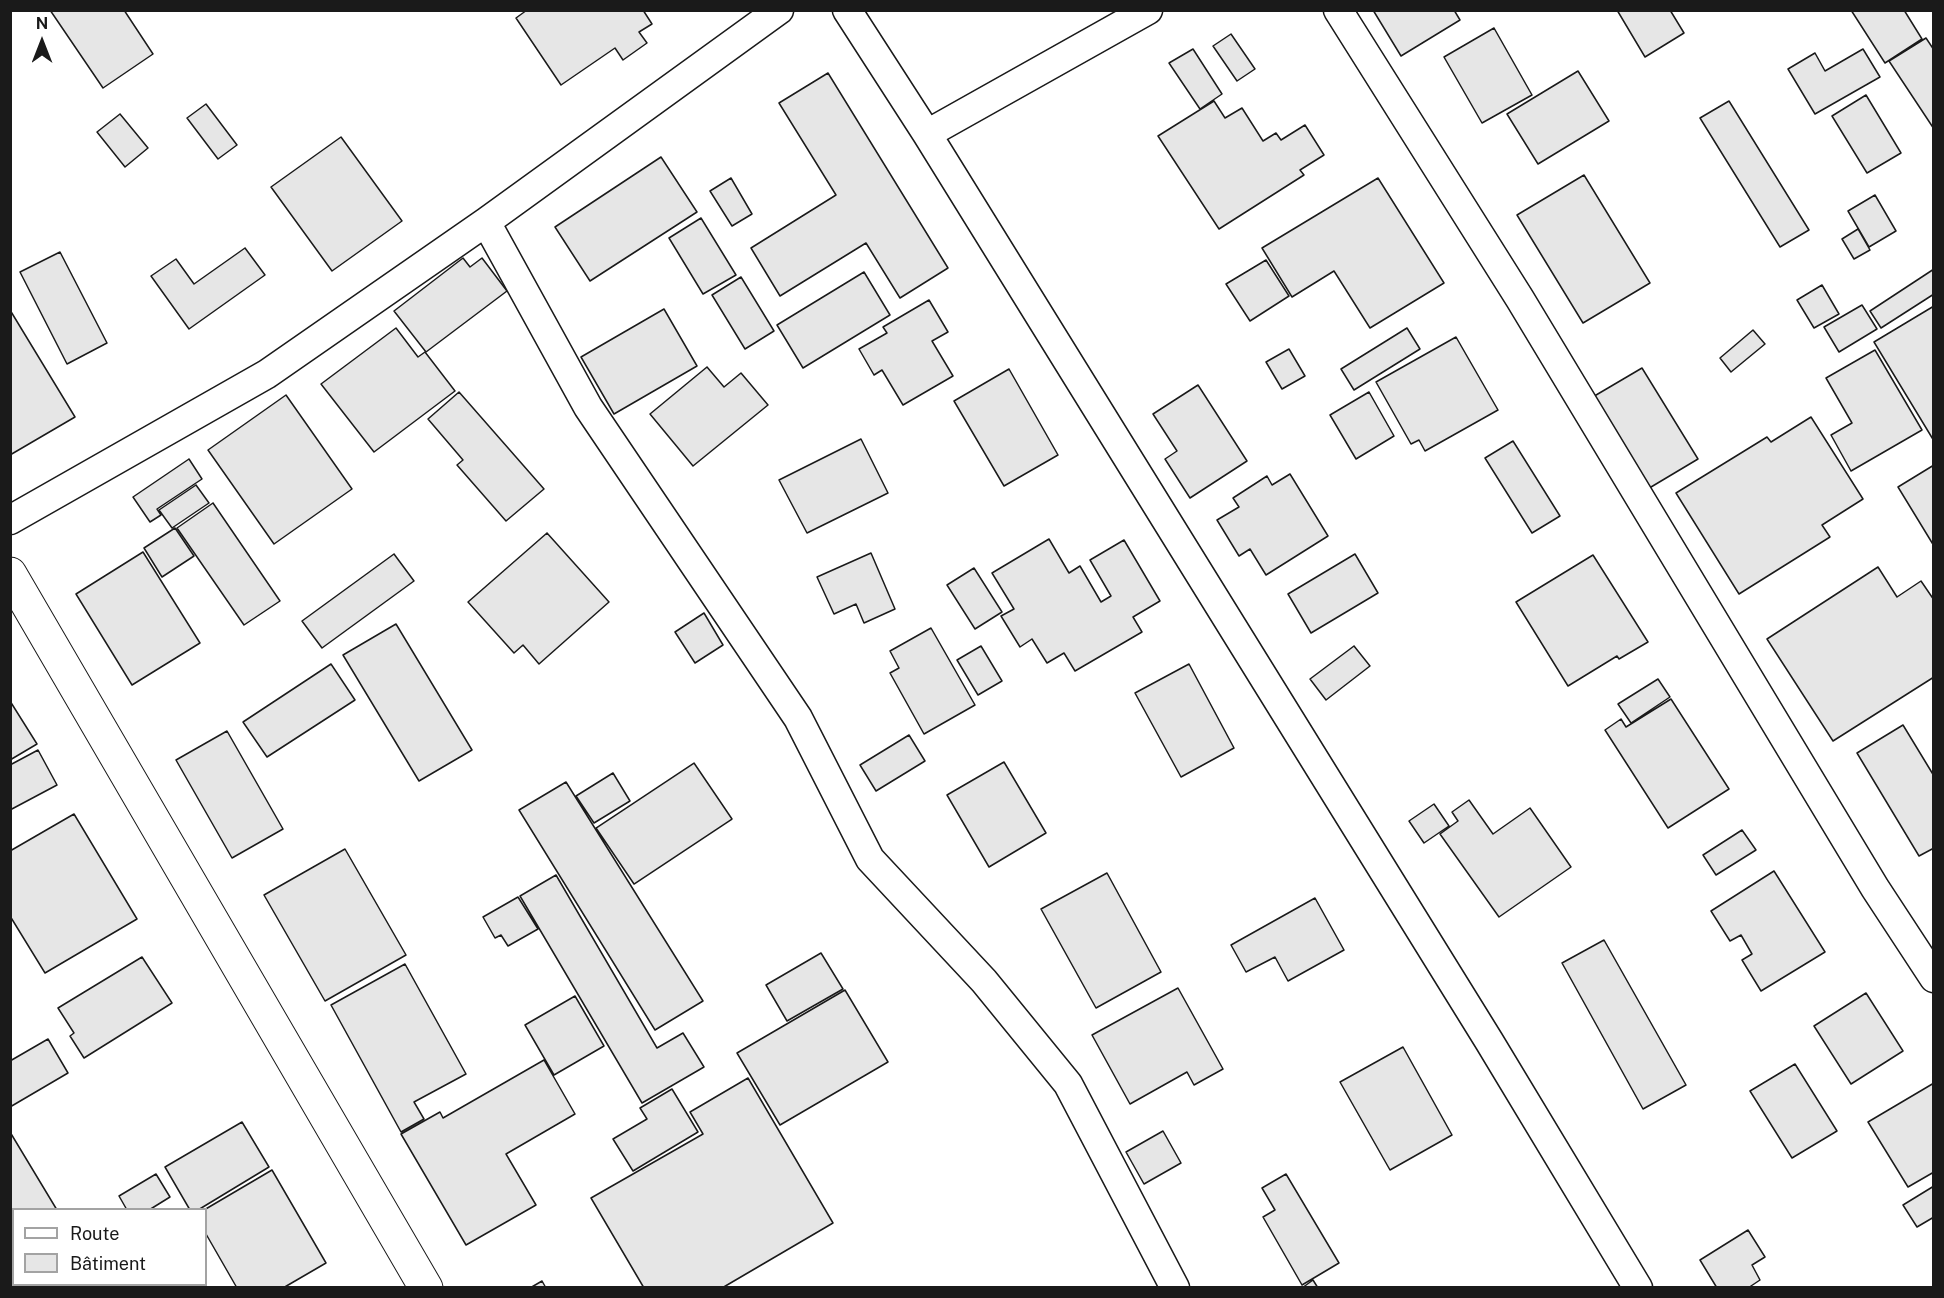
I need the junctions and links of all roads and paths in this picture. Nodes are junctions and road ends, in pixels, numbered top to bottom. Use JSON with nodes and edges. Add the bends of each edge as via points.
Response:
{"nodes":[{"id":1,"x":779,"y":10,"type":"edge"},
{"id":2,"x":847,"y":10,"type":"edge"},
{"id":3,"x":1148,"y":10,"type":"edge"},
{"id":4,"x":1338,"y":10,"type":"edge"},
{"id":5,"x":927,"y":134,"type":"junction"},
{"id":6,"x":486,"y":222,"type":"junction"},
{"id":7,"x":10,"y":520,"type":"edge"},
{"id":8,"x":10,"y":574,"type":"edge"},
{"id":9,"x":1934,"y":978,"type":"edge"},
{"id":10,"x":426,"y":1287,"type":"edge"},
{"id":11,"x":1175,"y":1287,"type":"edge"},
{"id":12,"x":1638,"y":1287,"type":"edge"}],
"edges":[{"from":1,"to":6,"type":"street"},
{"from":2,"to":5,"type":"street"},
{"from":3,"to":5,"type":"street"},
{"from":4,"to":9,"type":"street","via":[[1520,299],[1875,888]]},
{"from":5,"to":12,"type":"street"},
{"from":6,"to":7,"type":"street","via":[[267,374]]},
{"from":6,"to":11,"type":"street","via":[[588,407],[798,718],[870,859],[984,981],[1068,1084]]},
{"from":8,"to":10,"type":"highway"}]}
